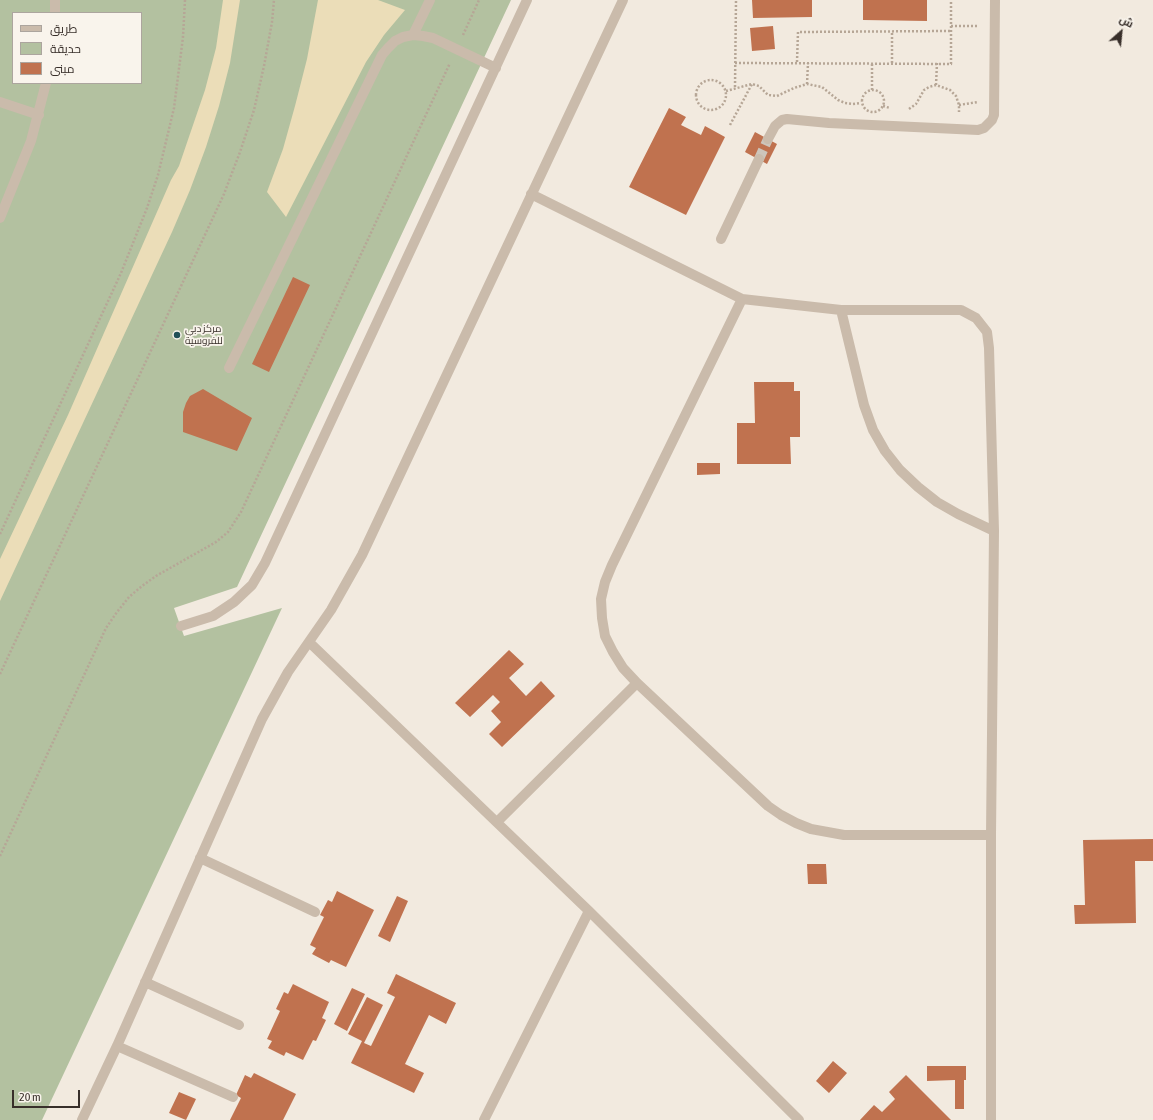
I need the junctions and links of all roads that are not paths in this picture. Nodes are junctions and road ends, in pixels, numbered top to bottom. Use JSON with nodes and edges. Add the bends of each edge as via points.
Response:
{"nodes":[{"id":1,"x":56,"y":0,"type":"edge"},
{"id":2,"x":430,"y":0,"type":"edge"},
{"id":3,"x":527,"y":0,"type":"edge"},
{"id":4,"x":623,"y":0,"type":"edge"},
{"id":5,"x":995,"y":0,"type":"edge"},
{"id":6,"x":55,"y":12,"type":"edge"},
{"id":7,"x":413,"y":35,"type":"junction"},
{"id":8,"x":496,"y":68,"type":"junction"},
{"id":9,"x":46,"y":84,"type":"edge"},
{"id":10,"x":0,"y":102,"type":"edge"},
{"id":11,"x":39,"y":115,"type":"junction"},
{"id":12,"x":768,"y":139,"type":"tunnel mouth"},
{"id":13,"x":759,"y":159,"type":"tunnel mouth"},
{"id":14,"x":531,"y":194,"type":"junction"},
{"id":15,"x":0,"y":218,"type":"edge"},
{"id":16,"x":721,"y":239,"type":"dead end"},
{"id":17,"x":742,"y":299,"type":"junction"},
{"id":18,"x":841,"y":310,"type":"junction"},
{"id":19,"x":230,"y":368,"type":"dead end"},
{"id":20,"x":994,"y":531,"type":"junction"},
{"id":21,"x":180,"y":626,"type":"dead end"},
{"id":22,"x":309,"y":642,"type":"junction"},
{"id":23,"x":637,"y":684,"type":"junction"},
{"id":24,"x":497,"y":822,"type":"junction"},
{"id":25,"x":991,"y":835,"type":"junction"},
{"id":26,"x":200,"y":858,"type":"junction"},
{"id":27,"x":589,"y":911,"type":"junction"},
{"id":28,"x":315,"y":912,"type":"dead end"},
{"id":29,"x":145,"y":982,"type":"junction"},
{"id":30,"x":239,"y":1025,"type":"dead end"},
{"id":31,"x":117,"y":1046,"type":"junction"},
{"id":32,"x":233,"y":1097,"type":"dead end"},
{"id":33,"x":82,"y":1120,"type":"edge"},
{"id":34,"x":484,"y":1120,"type":"edge"},
{"id":35,"x":799,"y":1120,"type":"edge"},
{"id":36,"x":991,"y":1120,"type":"edge"}],
"edges":[{"from":1,"to":6,"type":"street"},
{"from":2,"to":7,"type":"street"},
{"from":3,"to":8,"type":"street"},
{"from":4,"to":14,"type":"street"},
{"from":5,"to":12,"type":"street","via":[[994,115],[984,128],[978,130],[786,119],[774,126]]},
{"from":7,"to":8,"type":"street","via":[[433,38]]},
{"from":7,"to":19,"type":"street","via":[[395,42],[382,55]]},
{"from":8,"to":21,"type":"street","via":[[265,563],[252,585],[234,602],[213,616]]},
{"from":9,"to":11,"type":"street"},
{"from":10,"to":11,"type":"street"},
{"from":11,"to":15,"type":"street"},
{"from":13,"to":16,"type":"street"},
{"from":14,"to":17,"type":"street"},
{"from":14,"to":22,"type":"street","via":[[362,555],[335,604]]},
{"from":17,"to":18,"type":"street"},
{"from":17,"to":23,"type":"street","via":[[605,582],[601,599],[605,636],[612,652]]},
{"from":18,"to":20,"type":"street","via":[[864,405],[873,430],[885,451],[904,474],[937,502]]},
{"from":18,"to":20,"type":"street","via":[[961,310],[976,318],[987,332]]},
{"from":20,"to":25,"type":"street"},
{"from":22,"to":24,"type":"street"},
{"from":22,"to":26,"type":"street","via":[[288,672],[266,712]]},
{"from":23,"to":24,"type":"street"},
{"from":23,"to":25,"type":"street","via":[[768,806],[796,823],[811,829],[844,835]]},
{"from":24,"to":27,"type":"street"},
{"from":25,"to":36,"type":"street"},
{"from":26,"to":28,"type":"street"},
{"from":26,"to":29,"type":"street"},
{"from":27,"to":34,"type":"street"},
{"from":27,"to":35,"type":"street"},
{"from":29,"to":30,"type":"street"},
{"from":29,"to":31,"type":"street"},
{"from":31,"to":32,"type":"street"},
{"from":31,"to":33,"type":"street"}]}
